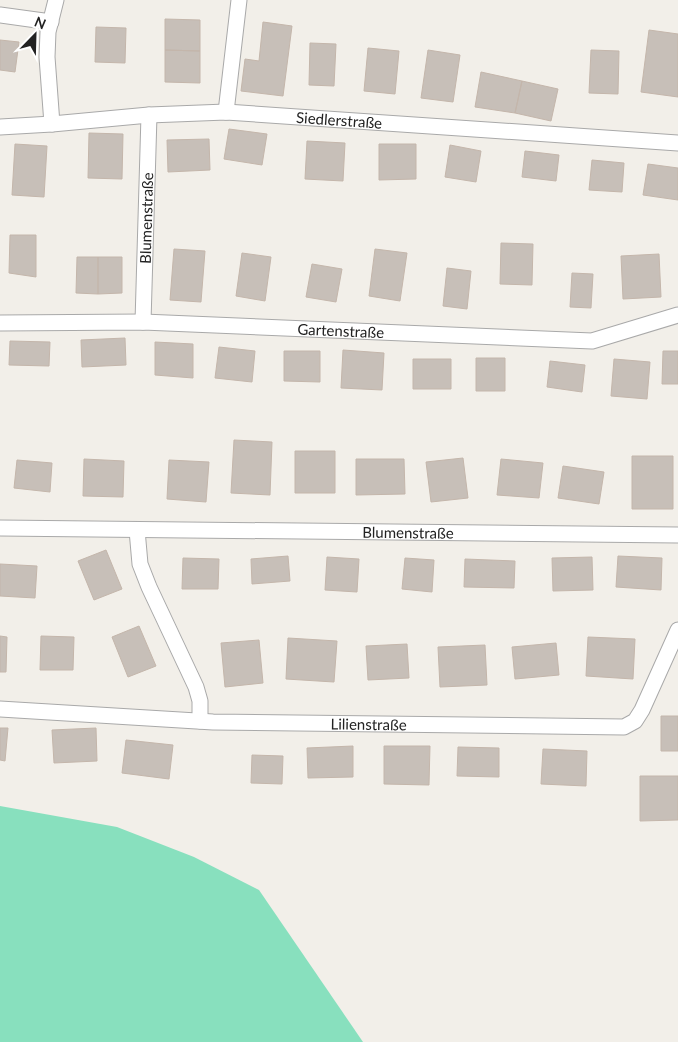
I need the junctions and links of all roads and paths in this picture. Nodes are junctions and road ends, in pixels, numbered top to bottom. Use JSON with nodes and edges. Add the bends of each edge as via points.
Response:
{"nodes":[{"id":1,"x":56,"y":0,"type":"edge"},
{"id":2,"x":239,"y":0,"type":"edge"},
{"id":3,"x":0,"y":15,"type":"edge"},
{"id":4,"x":51,"y":22,"type":"junction"},
{"id":5,"x":226,"y":112,"type":"junction"},
{"id":6,"x":150,"y":115,"type":"junction"},
{"id":7,"x":52,"y":124,"type":"junction"},
{"id":8,"x":0,"y":127,"type":"edge"},
{"id":9,"x":678,"y":143,"type":"edge"},
{"id":10,"x":678,"y":315,"type":"edge"},
{"id":11,"x":143,"y":322,"type":"junction"},
{"id":12,"x":0,"y":323,"type":"edge"},
{"id":13,"x":0,"y":528,"type":"edge"},
{"id":14,"x":137,"y":530,"type":"junction"},
{"id":15,"x":678,"y":535,"type":"edge"},
{"id":16,"x":678,"y":630,"type":"edge"},
{"id":17,"x":0,"y":708,"type":"edge"},
{"id":18,"x":200,"y":722,"type":"junction"}],
"edges":[{"from":1,"to":4,"type":"street"},
{"from":2,"to":5,"type":"street"},
{"from":3,"to":4,"type":"street"},
{"from":4,"to":7,"type":"street","via":[[48,57]]},
{"from":5,"to":6,"type":"street","name":"Siedlerstraße"},
{"from":5,"to":9,"type":"street","name":"Siedlerstraße"},
{"from":6,"to":7,"type":"street","name":"Siedlerstraße"},
{"from":6,"to":11,"type":"street","name":"Blumenstraße"},
{"from":7,"to":8,"type":"street","name":"Siedlerstraße"},
{"from":10,"to":11,"type":"street","name":"Gartenstraße","via":[[592,341]]},
{"from":11,"to":12,"type":"street","name":"Gartenstraße"},
{"from":13,"to":14,"type":"street","name":"Blumenstraße"},
{"from":14,"to":15,"type":"street","name":"Blumenstraße"},
{"from":14,"to":18,"type":"street","via":[[140,564],[196,687]]},
{"from":16,"to":18,"type":"street","name":"Lilienstraße","via":[[642,710],[635,721],[624,727]]},
{"from":17,"to":18,"type":"street","name":"Lilienstraße"}]}
